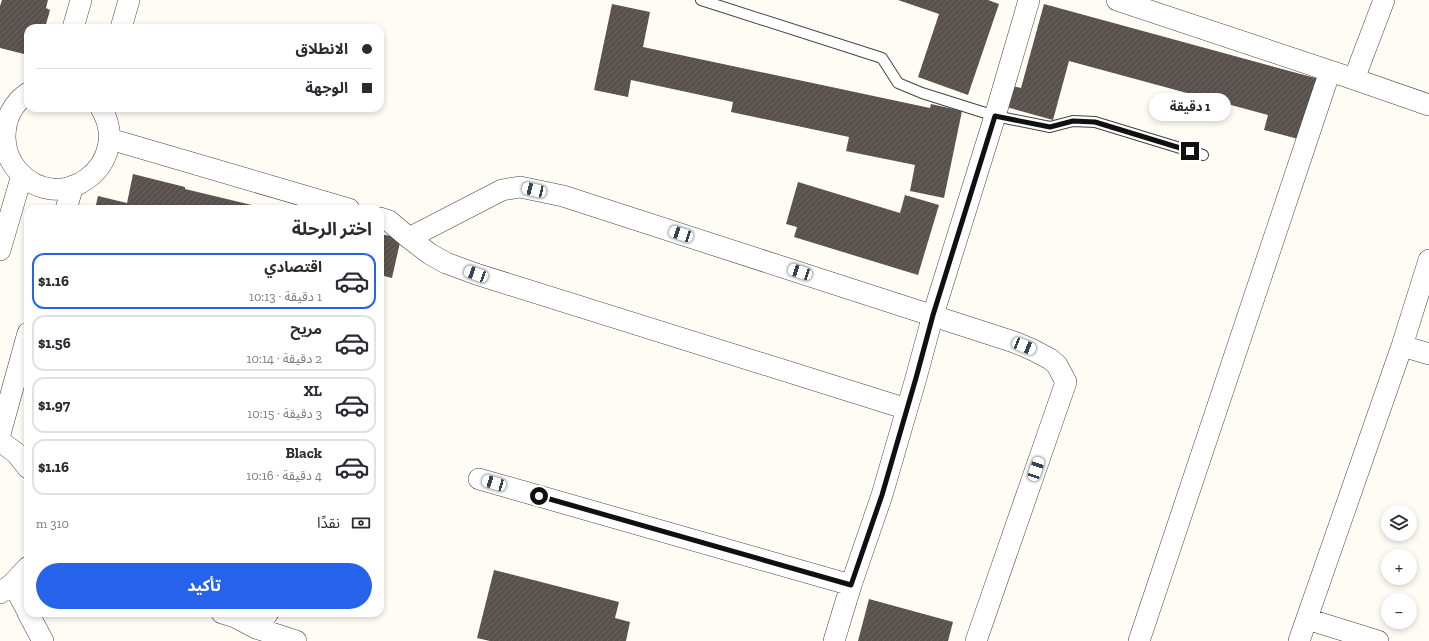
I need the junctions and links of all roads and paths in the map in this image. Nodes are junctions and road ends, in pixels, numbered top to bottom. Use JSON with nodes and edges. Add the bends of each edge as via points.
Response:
{"nodes":[{"id":1,"x":81,"y":0,"type":"edge"},
{"id":2,"x":129,"y":0,"type":"edge"},
{"id":3,"x":701,"y":0,"type":"edge"},
{"id":4,"x":1029,"y":0,"type":"edge"},
{"id":5,"x":1117,"y":0,"type":"edge"},
{"id":6,"x":1384,"y":0,"type":"edge"},
{"id":7,"x":74,"y":24,"type":"edge"},
{"id":8,"x":122,"y":24,"type":"edge"},
{"id":9,"x":1330,"y":71,"type":"junction"},
{"id":10,"x":1354,"y":79,"type":"junction"},
{"id":11,"x":24,"y":96,"type":"edge"},
{"id":12,"x":1429,"y":105,"type":"edge"},
{"id":13,"x":103,"y":112,"type":"edge"},
{"id":14,"x":995,"y":116,"type":"junction"},
{"id":15,"x":3,"y":129,"type":"edge"},
{"id":16,"x":110,"y":139,"type":"junction"},
{"id":17,"x":1203,"y":155,"type":"dead end"},
{"id":18,"x":22,"y":175,"type":"junction"},
{"id":19,"x":73,"y":186,"type":"junction"},
{"id":20,"x":67,"y":205,"type":"edge"},
{"id":21,"x":335,"y":205,"type":"edge"},
{"id":22,"x":384,"y":219,"type":"edge"},
{"id":23,"x":409,"y":238,"type":"junction"},
{"id":24,"x":0,"y":250,"type":"edge"},
{"id":25,"x":1429,"y":260,"type":"edge"},
{"id":26,"x":933,"y":315,"type":"junction"},
{"id":27,"x":1402,"y":346,"type":"junction"},
{"id":28,"x":24,"y":350,"type":"edge"},
{"id":29,"x":1429,"y":354,"type":"edge"},
{"id":30,"x":907,"y":409,"type":"junction"},
{"id":31,"x":0,"y":434,"type":"edge"},
{"id":32,"x":0,"y":441,"type":"edge"},
{"id":33,"x":24,"y":463,"type":"edge"},
{"id":34,"x":479,"y":479,"type":"dead end"},
{"id":35,"x":24,"y":571,"type":"edge"},
{"id":36,"x":851,"y":585,"type":"junction"},
{"id":37,"x":6,"y":588,"type":"edge"},
{"id":38,"x":24,"y":608,"type":"edge"},
{"id":39,"x":30,"y":617,"type":"edge"},
{"id":40,"x":235,"y":617,"type":"edge"},
{"id":41,"x":1307,"y":619,"type":"junction"},
{"id":42,"x":262,"y":620,"type":"edge"},
{"id":43,"x":43,"y":641,"type":"edge"},
{"id":44,"x":296,"y":641,"type":"edge"},
{"id":45,"x":834,"y":641,"type":"edge"},
{"id":46,"x":976,"y":641,"type":"edge"},
{"id":47,"x":1139,"y":641,"type":"edge"},
{"id":48,"x":1299,"y":641,"type":"edge"},
{"id":49,"x":1378,"y":641,"type":"edge"}],
"edges":[{"from":1,"to":7,"type":"street"},
{"from":2,"to":8,"type":"street"},
{"from":3,"to":14,"type":"lane","via":[[882,58],[898,83]]},
{"from":4,"to":14,"type":"street"},
{"from":5,"to":9,"type":"street"},
{"from":6,"to":10,"type":"street"},
{"from":9,"to":10,"type":"street"},
{"from":9,"to":47,"type":"street"},
{"from":10,"to":12,"type":"street"},
{"from":11,"to":15,"type":"street","via":[[12,110]]},
{"from":13,"to":16,"type":"street"},
{"from":14,"to":17,"type":"lane","via":[[1050,127],[1073,121],[1095,122]]},
{"from":14,"to":26,"type":"street"},
{"from":15,"to":18,"type":"street","via":[[8,155]]},
{"from":16,"to":19,"type":"street","via":[[107,153],[99,169],[83,182]]},
{"from":16,"to":21,"type":"street"},
{"from":18,"to":19,"type":"street","via":[[46,188],[63,189]]},
{"from":18,"to":24,"type":"street"},
{"from":19,"to":20,"type":"street"},
{"from":22,"to":23,"type":"street"},
{"from":23,"to":26,"type":"street","via":[[502,190],[520,187],[563,196]]},
{"from":23,"to":30,"type":"street","via":[[446,263],[476,274]]},
{"from":25,"to":27,"type":"street"},
{"from":26,"to":30,"type":"street"},
{"from":26,"to":46,"type":"street","via":[[1033,350],[1057,365],[1066,382]]},
{"from":27,"to":29,"type":"street"},
{"from":27,"to":41,"type":"street"},
{"from":28,"to":31,"type":"street"},
{"from":30,"to":36,"type":"street","via":[[882,495]]},
{"from":32,"to":33,"type":"street"},
{"from":34,"to":36,"type":"street"},
{"from":35,"to":37,"type":"street"},
{"from":36,"to":45,"type":"street"},
{"from":37,"to":38,"type":"street"},
{"from":39,"to":43,"type":"street"},
{"from":40,"to":42,"type":"street"},
{"from":41,"to":48,"type":"street"},
{"from":41,"to":49,"type":"street"},
{"from":42,"to":44,"type":"street"}]}
